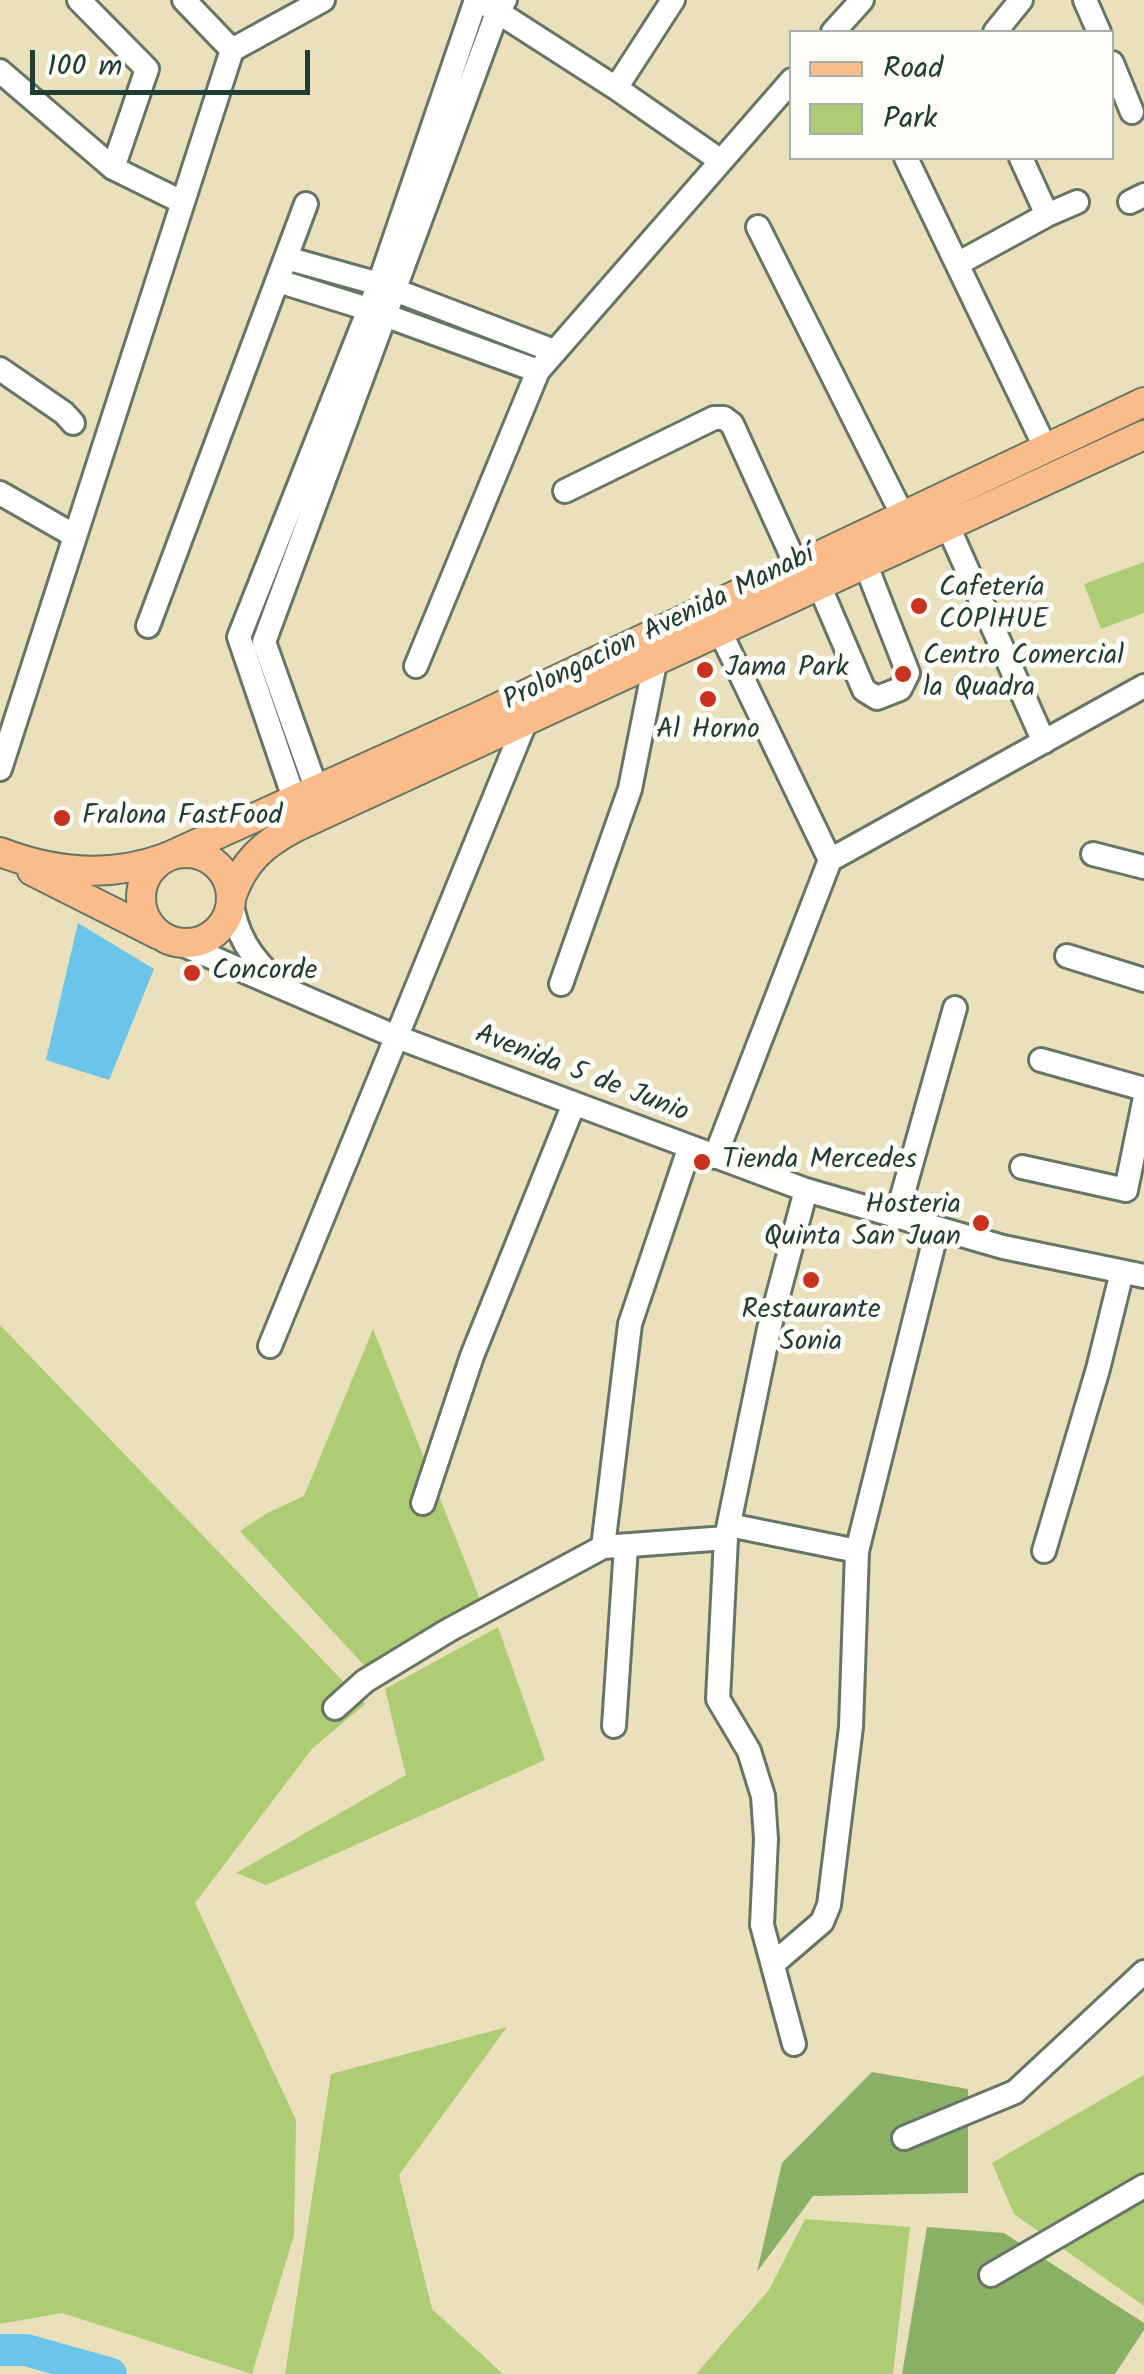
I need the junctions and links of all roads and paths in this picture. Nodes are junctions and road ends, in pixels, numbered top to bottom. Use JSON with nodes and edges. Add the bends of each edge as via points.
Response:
{"nodes":[{"id":1,"x":78,"y":0,"type":"edge"},
{"id":2,"x":184,"y":0,"type":"edge"},
{"id":3,"x":322,"y":0,"type":"edge"},
{"id":4,"x":476,"y":0,"type":"edge"},
{"id":5,"x":674,"y":0,"type":"edge"},
{"id":6,"x":862,"y":0,"type":"edge"},
{"id":7,"x":1022,"y":0,"type":"edge"},
{"id":8,"x":1086,"y":0,"type":"edge"},
{"id":9,"x":502,"y":5,"type":"edge"},
{"id":10,"x":835,"y":30,"type":"edge"},
{"id":11,"x":997,"y":30,"type":"edge"},
{"id":12,"x":1098,"y":30,"type":"edge"},
{"id":13,"x":232,"y":50,"type":"junction"},
{"id":14,"x":1114,"y":68,"type":"edge"},
{"id":15,"x":0,"y":71,"type":"edge"},
{"id":16,"x":789,"y":83,"type":"edge"},
{"id":17,"x":616,"y":88,"type":"junction"},
{"id":18,"x":1132,"y":112,"type":"dead end"},
{"id":19,"x":907,"y":160,"type":"edge"},
{"id":20,"x":1022,"y":160,"type":"edge"},
{"id":21,"x":721,"y":161,"type":"junction"},
{"id":22,"x":114,"y":168,"type":"junction"},
{"id":23,"x":182,"y":202,"type":"junction"},
{"id":24,"x":1077,"y":202,"type":"dead end"},
{"id":25,"x":306,"y":204,"type":"dead end"},
{"id":26,"x":1047,"y":215,"type":"junction"},
{"id":27,"x":758,"y":227,"type":"dead end"},
{"id":28,"x":286,"y":258,"type":"junction"},
{"id":29,"x":958,"y":262,"type":"junction"},
{"id":30,"x":278,"y":281,"type":"junction"},
{"id":31,"x":387,"y":287,"type":"junction"},
{"id":32,"x":376,"y":312,"type":"junction"},
{"id":33,"x":554,"y":351,"type":"junction"},
{"id":34,"x":0,"y":369,"type":"edge"},
{"id":35,"x":538,"y":370,"type":"junction"},
{"id":36,"x":1144,"y":402,"type":"edge"},
{"id":37,"x":72,"y":423,"type":"dead end"},
{"id":38,"x":1144,"y":434,"type":"edge"},
{"id":39,"x":1046,"y":449,"type":"junction"},
{"id":40,"x":565,"y":491,"type":"dead end"},
{"id":41,"x":0,"y":493,"type":"edge"},
{"id":42,"x":942,"y":513,"type":"junction"},
{"id":43,"x":909,"y":527,"type":"junction"},
{"id":44,"x":75,"y":536,"type":"junction"},
{"id":45,"x":865,"y":563,"type":"junction"},
{"id":46,"x":796,"y":565,"type":"junction"},
{"id":47,"x":820,"y":585,"type":"junction"},
{"id":48,"x":714,"y":620,"type":"junction"},
{"id":49,"x":148,"y":626,"type":"dead end"},
{"id":50,"x":651,"y":650,"type":"junction"},
{"id":51,"x":416,"y":666,"type":"dead end"},
{"id":52,"x":1144,"y":686,"type":"edge"},
{"id":53,"x":525,"y":723,"type":"junction"},
{"id":54,"x":1044,"y":742,"type":"junction"},
{"id":55,"x":0,"y":769,"type":"edge"},
{"id":56,"x":310,"y":807,"type":"junction"},
{"id":57,"x":0,"y":853,"type":"edge"},
{"id":58,"x":1093,"y":854,"type":"dead end"},
{"id":59,"x":170,"y":856,"type":"junction"},
{"id":60,"x":830,"y":860,"type":"junction"},
{"id":61,"x":1144,"y":867,"type":"edge"},
{"id":62,"x":232,"y":898,"type":"junction"},
{"id":63,"x":169,"y":939,"type":"junction"},
{"id":64,"x":1067,"y":956,"type":"dead end"},
{"id":65,"x":1144,"y":980,"type":"edge"},
{"id":66,"x":561,"y":984,"type":"dead end"},
{"id":67,"x":292,"y":994,"type":"junction"},
{"id":68,"x":955,"y":1008,"type":"dead end"},
{"id":69,"x":394,"y":1036,"type":"junction"},
{"id":70,"x":1042,"y":1060,"type":"dead end"},
{"id":71,"x":1144,"y":1088,"type":"edge"},
{"id":72,"x":1144,"y":1102,"type":"edge"},
{"id":73,"x":573,"y":1106,"type":"junction"},
{"id":74,"x":689,"y":1148,"type":"junction"},
{"id":75,"x":716,"y":1157,"type":"junction"},
{"id":76,"x":1022,"y":1167,"type":"dead end"},
{"id":77,"x":806,"y":1190,"type":"junction"},
{"id":78,"x":896,"y":1218,"type":"junction"},
{"id":79,"x":937,"y":1230,"type":"junction"},
{"id":80,"x":1133,"y":1274,"type":"edge"},
{"id":81,"x":270,"y":1346,"type":"dead end"},
{"id":82,"x":423,"y":1503,"type":"dead end"},
{"id":83,"x":727,"y":1531,"type":"junction"},
{"id":84,"x":614,"y":1547,"type":"junction"},
{"id":85,"x":857,"y":1551,"type":"junction"},
{"id":86,"x":1044,"y":1551,"type":"dead end"},
{"id":87,"x":335,"y":1708,"type":"dead end"},
{"id":88,"x":614,"y":1726,"type":"dead end"},
{"id":89,"x":773,"y":1964,"type":"junction"},
{"id":90,"x":1144,"y":1972,"type":"edge"},
{"id":91,"x":794,"y":2044,"type":"dead end"},
{"id":92,"x":904,"y":2138,"type":"dead end"},
{"id":93,"x":1144,"y":2186,"type":"edge"},
{"id":94,"x":991,"y":2274,"type":"dead end"}],
"edges":[{"from":1,"to":22,"type":"street","via":[[147,68]]},
{"from":2,"to":13,"type":"street"},
{"from":3,"to":13,"type":"street"},
{"from":4,"to":9,"type":"street"},
{"from":4,"to":31,"type":"street"},
{"from":5,"to":17,"type":"street"},
{"from":6,"to":10,"type":"street"},
{"from":7,"to":11,"type":"street"},
{"from":8,"to":12,"type":"street"},
{"from":9,"to":17,"type":"street"},
{"from":9,"to":31,"type":"street"},
{"from":13,"to":23,"type":"street"},
{"from":14,"to":18,"type":"street"},
{"from":15,"to":22,"type":"street"},
{"from":16,"to":21,"type":"street"},
{"from":17,"to":21,"type":"street"},
{"from":19,"to":29,"type":"street"},
{"from":20,"to":26,"type":"street"},
{"from":21,"to":33,"type":"street"},
{"from":22,"to":23,"type":"street"},
{"from":23,"to":44,"type":"street"},
{"from":24,"to":26,"type":"street"},
{"from":25,"to":28,"type":"street"},
{"from":26,"to":29,"type":"street"},
{"from":27,"to":43,"type":"street"},
{"from":28,"to":30,"type":"street"},
{"from":28,"to":31,"type":"street"},
{"from":29,"to":39,"type":"street"},
{"from":30,"to":32,"type":"street"},
{"from":30,"to":49,"type":"street"},
{"from":31,"to":32,"type":"street"},
{"from":31,"to":33,"type":"street"},
{"from":32,"to":35,"type":"street"},
{"from":32,"to":56,"type":"street","via":[[264,642]]},
{"from":33,"to":35,"type":"street"},
{"from":34,"to":37,"type":"street"},
{"from":35,"to":51,"type":"street"},
{"from":36,"to":39,"type":"main road","name":"Prolongacion Avenida Manabí"},
{"from":38,"to":42,"type":"main road","name":"Prolongacion Avenida Manabí"},
{"from":39,"to":42,"type":"main road","name":"Prolongacion Avenida Manabí"},
{"from":40,"to":46,"type":"street","via":[[724,418]]},
{"from":41,"to":44,"type":"street"},
{"from":42,"to":43,"type":"main road","name":"Prolongacion Avenida Manabí"},
{"from":42,"to":54,"type":"street"},
{"from":43,"to":45,"type":"main road","name":"Prolongacion Avenida Manabí"},
{"from":43,"to":46,"type":"main road","name":"Prolongacion Avenida Manabí"},
{"from":44,"to":55,"type":"street"},
{"from":45,"to":47,"type":"main road","name":"Prolongacion Avenida Manabí"},
{"from":45,"to":47,"type":"street","via":[[908,673],[900,689],[877,698],[864,690]]},
{"from":46,"to":48,"type":"main road","name":"Prolongacion Avenida Manabí"},
{"from":47,"to":48,"type":"main road","name":"Prolongacion Avenida Manabí"},
{"from":48,"to":50,"type":"main road","name":"Prolongacion Avenida Manabí"},
{"from":48,"to":60,"type":"street"},
{"from":50,"to":53,"type":"main road","name":"Prolongacion Avenida Manabí"},
{"from":50,"to":56,"type":"main road","name":"Prolongacion Avenida Manabí"},
{"from":50,"to":66,"type":"street","via":[[630,790]]},
{"from":52,"to":54,"type":"street"},
{"from":53,"to":56,"type":"main road","name":"Prolongacion Avenida Manabí"},
{"from":53,"to":69,"type":"street"},
{"from":54,"to":60,"type":"street"},
{"from":56,"to":59,"type":"main road","name":"Prolongacion Avenida Manabí"},
{"from":56,"to":62,"type":"main road","name":"Prolongacion Avenida Manabí","via":[[255,853]]},
{"from":57,"to":59,"type":"main road","name":"Prolongacion Avenida Manabí","via":[[94,871]]},
{"from":57,"to":63,"type":"main road"},
{"from":58,"to":61,"type":"street"},
{"from":59,"to":62,"type":"main road","via":[[196,853],[214,862]]},
{"from":59,"to":63,"type":"main road","via":[[149,872],[141,902],[148,922]]},
{"from":60,"to":75,"type":"street"},
{"from":62,"to":63,"type":"main road","via":[[213,934],[194,942]]},
{"from":62,"to":67,"type":"street","via":[[243,941]]},
{"from":63,"to":67,"type":"street","name":"Avenida 5 de Junio"},
{"from":64,"to":65,"type":"street"},
{"from":67,"to":69,"type":"street","name":"Avenida 5 de Junio"},
{"from":68,"to":78,"type":"street"},
{"from":69,"to":73,"type":"street","name":"Avenida 5 de Junio"},
{"from":69,"to":81,"type":"street"},
{"from":70,"to":71,"type":"street"},
{"from":72,"to":76,"type":"street","via":[[1126,1190]]},
{"from":73,"to":74,"type":"street","name":"Avenida 5 de Junio"},
{"from":73,"to":82,"type":"street","via":[[472,1356]]},
{"from":74,"to":75,"type":"street","name":"Avenida 5 de Junio"},
{"from":74,"to":84,"type":"street","via":[[630,1324]]},
{"from":75,"to":77,"type":"street","name":"Avenida 5 de Junio"},
{"from":77,"to":78,"type":"street","name":"Avenida 5 de Junio"},
{"from":77,"to":83,"type":"street"},
{"from":78,"to":79,"type":"street","name":"Avenida 5 de Junio"},
{"from":79,"to":80,"type":"street","name":"Avenida 5 de Junio"},
{"from":79,"to":85,"type":"street"},
{"from":80,"to":86,"type":"street"},
{"from":83,"to":84,"type":"street"},
{"from":83,"to":85,"type":"street"},
{"from":83,"to":89,"type":"street","via":[[718,1698],[749,1751],[763,1796],[762,1925]]},
{"from":84,"to":87,"type":"street","via":[[449,1630],[365,1681]]},
{"from":84,"to":88,"type":"street"},
{"from":85,"to":89,"type":"street","via":[[850,1727],[829,1905],[822,1922]]},
{"from":89,"to":91,"type":"street"},
{"from":90,"to":92,"type":"street","via":[[1014,2092]]},
{"from":93,"to":94,"type":"street"}]}
